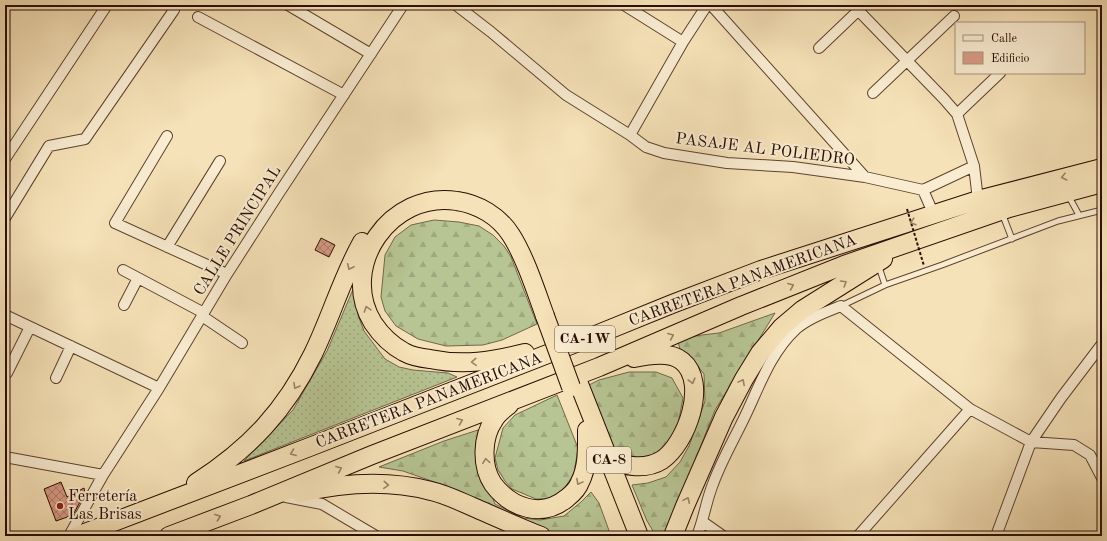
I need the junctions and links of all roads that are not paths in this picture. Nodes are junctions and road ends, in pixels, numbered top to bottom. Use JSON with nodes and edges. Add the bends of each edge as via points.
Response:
{"nodes":[{"id":1,"x":107,"y":5,"type":"edge"},
{"id":2,"x":288,"y":5,"type":"edge"},
{"id":3,"x":403,"y":5,"type":"edge"},
{"id":4,"x":456,"y":5,"type":"edge"},
{"id":5,"x":624,"y":5,"type":"edge"},
{"id":6,"x":707,"y":5,"type":"edge"},
{"id":7,"x":711,"y":5,"type":"edge"},
{"id":8,"x":858,"y":7,"type":"edge"},
{"id":9,"x":174,"y":10,"type":"dead end"},
{"id":10,"x":954,"y":16,"type":"dead end"},
{"id":11,"x":198,"y":17,"type":"dead end"},
{"id":12,"x":683,"y":42,"type":"junction"},
{"id":13,"x":819,"y":48,"type":"dead end"},
{"id":14,"x":371,"y":54,"type":"junction"},
{"id":15,"x":907,"y":61,"type":"junction"},
{"id":16,"x":999,"y":74,"type":"edge"},
{"id":17,"x":873,"y":93,"type":"dead end"},
{"id":18,"x":344,"y":96,"type":"junction"},
{"id":19,"x":957,"y":114,"type":"junction"},
{"id":20,"x":630,"y":135,"type":"junction"},
{"id":21,"x":167,"y":136,"type":"dead end"},
{"id":22,"x":5,"y":159,"type":"edge"},
{"id":23,"x":220,"y":161,"type":"dead end"},
{"id":24,"x":974,"y":166,"type":"junction"},
{"id":25,"x":1102,"y":168,"type":"edge"},
{"id":26,"x":865,"y":177,"type":"junction"},
{"id":27,"x":1102,"y":183,"type":"edge"},
{"id":28,"x":923,"y":190,"type":"junction"},
{"id":29,"x":1066,"y":193,"type":"junction"},
{"id":30,"x":978,"y":200,"type":"junction"},
{"id":31,"x":1001,"y":210,"type":"junction"},
{"id":32,"x":1102,"y":210,"type":"edge"},
{"id":33,"x":934,"y":215,"type":"junction"},
{"id":34,"x":1079,"y":216,"type":"junction"},
{"id":35,"x":5,"y":218,"type":"edge"},
{"id":36,"x":1012,"y":239,"type":"junction"},
{"id":37,"x":913,"y":240,"type":"junction"},
{"id":38,"x":168,"y":247,"type":"junction"},
{"id":39,"x":877,"y":263,"type":"junction"},
{"id":40,"x":124,"y":270,"type":"dead end"},
{"id":41,"x":227,"y":274,"type":"junction"},
{"id":42,"x":138,"y":278,"type":"junction"},
{"id":43,"x":885,"y":284,"type":"junction"},
{"id":44,"x":672,"y":304,"type":"junction"},
{"id":45,"x":124,"y":305,"type":"dead end"},
{"id":46,"x":841,"y":306,"type":"junction"},
{"id":47,"x":203,"y":314,"type":"junction"},
{"id":48,"x":5,"y":315,"type":"edge"},
{"id":49,"x":548,"y":315,"type":"junction"},
{"id":50,"x":30,"y":326,"type":"junction"},
{"id":51,"x":242,"y":342,"type":"dead end"},
{"id":52,"x":1102,"y":344,"type":"edge"},
{"id":53,"x":71,"y":346,"type":"junction"},
{"id":54,"x":599,"y":367,"type":"junction"},
{"id":55,"x":7,"y":373,"type":"dead end"},
{"id":56,"x":56,"y":378,"type":"dead end"},
{"id":57,"x":553,"y":384,"type":"junction"},
{"id":58,"x":575,"y":385,"type":"junction"},
{"id":59,"x":159,"y":388,"type":"junction"},
{"id":60,"x":970,"y":409,"type":"junction"},
{"id":61,"x":587,"y":430,"type":"junction"},
{"id":62,"x":1031,"y":442,"type":"junction"},
{"id":63,"x":5,"y":457,"type":"edge"},
{"id":64,"x":609,"y":459,"type":"junction"},
{"id":65,"x":103,"y":475,"type":"junction"},
{"id":66,"x":1102,"y":478,"type":"edge"},
{"id":67,"x":342,"y":486,"type":"junction"},
{"id":68,"x":286,"y":497,"type":"junction"},
{"id":69,"x":169,"y":500,"type":"junction"},
{"id":70,"x":251,"y":505,"type":"junction"},
{"id":71,"x":332,"y":509,"type":"junction"},
{"id":72,"x":703,"y":522,"type":"junction"},
{"id":73,"x":69,"y":536,"type":"edge"},
{"id":74,"x":77,"y":536,"type":"edge"},
{"id":75,"x":169,"y":536,"type":"edge"},
{"id":76,"x":376,"y":536,"type":"edge"},
{"id":77,"x":541,"y":536,"type":"edge"},
{"id":78,"x":626,"y":536,"type":"edge"},
{"id":79,"x":638,"y":536,"type":"edge"},
{"id":80,"x":673,"y":536,"type":"edge"},
{"id":81,"x":697,"y":536,"type":"edge"},
{"id":82,"x":724,"y":536,"type":"edge"},
{"id":83,"x":858,"y":536,"type":"edge"},
{"id":84,"x":996,"y":536,"type":"edge"}],
"edges":[{"from":1,"to":22,"type":"street"},
{"from":2,"to":14,"type":"street"},
{"from":3,"to":14,"type":"street","name":"CALLE PRINCIPAL"},
{"from":4,"to":20,"type":"street","name":"PASAJE AL POLIEDRO","via":[[566,95]]},
{"from":5,"to":12,"type":"street"},
{"from":6,"to":12,"type":"street"},
{"from":7,"to":26,"type":"street"},
{"from":8,"to":13,"type":"street"},
{"from":8,"to":15,"type":"street"},
{"from":9,"to":35,"type":"street","via":[[85,139],[49,146]]},
{"from":10,"to":15,"type":"street"},
{"from":11,"to":18,"type":"street"},
{"from":12,"to":20,"type":"street"},
{"from":14,"to":18,"type":"street","name":"CALLE PRINCIPAL"},
{"from":15,"to":17,"type":"street"},
{"from":15,"to":19,"type":"street"},
{"from":16,"to":19,"type":"street"},
{"from":18,"to":41,"type":"street","name":"CALLE PRINCIPAL"},
{"from":19,"to":24,"type":"street"},
{"from":20,"to":26,"type":"street","name":"PASAJE AL POLIEDRO","via":[[646,147],[664,154]]},
{"from":21,"to":38,"type":"street","via":[[115,223]]},
{"from":23,"to":38,"type":"street"},
{"from":24,"to":28,"type":"street"},
{"from":24,"to":30,"type":"street"},
{"from":25,"to":30,"type":"highway","name":"CARRETERA PANAMERICANA","number":"CA-1W","one_way":true},
{"from":26,"to":28,"type":"street","name":"PASAJE AL POLIEDRO"},
{"from":27,"to":29,"type":"highway","name":"CARRETERA PANAMERICANA","number":"CA-1W"},
{"from":28,"to":33,"type":"street"},
{"from":29,"to":31,"type":"highway","name":"CARRETERA PANAMERICANA","number":"CA-1W"},
{"from":29,"to":34,"type":"lane"},
{"from":30,"to":33,"type":"highway","name":"CARRETERA PANAMERICANA","number":"CA-1W"},
{"from":31,"to":36,"type":"lane"},
{"from":31,"to":37,"type":"highway","name":"CARRETERA PANAMERICANA","number":"CA-1W"},
{"from":32,"to":34,"type":"lane"},
{"from":33,"to":44,"type":"highway","name":"CARRETERA PANAMERICANA","number":"CA-1W","one_way":true,"via":[[761,270]]},
{"from":34,"to":36,"type":"lane","via":[[1058,221]]},
{"from":36,"to":43,"type":"lane"},
{"from":37,"to":39,"type":"highway"},
{"from":54,"to":37,"type":"highway","name":"CARRETERA PANAMERICANA","number":"CA-1W","one_way":true,"via":[[741,306]]},
{"from":38,"to":41,"type":"street"},
{"from":39,"to":43,"type":"lane"},
{"from":80,"to":39,"type":"highway","one_way":true,"via":[[716,435],[760,353],[782,327],[802,310]]},
{"from":40,"to":42,"type":"street"},
{"from":41,"to":47,"type":"street","name":"CALLE PRINCIPAL"},
{"from":42,"to":45,"type":"street"},
{"from":42,"to":47,"type":"street"},
{"from":43,"to":46,"type":"lane"},
{"from":44,"to":49,"type":"highway","one_way":true,"via":[[497,360],[458,363],[438,361],[404,352],[389,342],[378,330],[369,316],[362,295],[365,262],[377,236],[401,212],[436,200],[473,204],[498,220],[511,235]]},
{"from":44,"to":69,"type":"highway","name":"CARRETERA PANAMERICANA","number":"CA-1W","one_way":true,"via":[[439,397]]},
{"from":46,"to":60,"type":"street"},
{"from":46,"to":72,"type":"street","via":[[806,321],[786,339],[766,372],[726,453],[712,485]]},
{"from":47,"to":51,"type":"street"},
{"from":47,"to":59,"type":"street","name":"CALLE PRINCIPAL"},
{"from":48,"to":50,"type":"street"},
{"from":49,"to":58,"type":"highway","number":"CA-8"},
{"from":49,"to":69,"type":"highway","one_way":true,"via":[[526,248],[513,224],[502,212],[472,197],[451,192],[422,194],[410,198],[386,214],[366,236],[313,353],[293,390],[272,420],[252,441],[226,462]]},
{"from":50,"to":53,"type":"street"},
{"from":50,"to":55,"type":"street"},
{"from":52,"to":62,"type":"street"},
{"from":53,"to":56,"type":"street"},
{"from":53,"to":59,"type":"street"},
{"from":54,"to":57,"type":"highway","name":"CARRETERA PANAMERICANA","number":"CA-1W"},
{"from":54,"to":64,"type":"highway","one_way":true,"via":[[653,355],[673,357],[682,361],[688,368],[694,389],[691,412],[683,434],[661,460],[652,464],[630,466]]},
{"from":61,"to":57,"type":"highway","one_way":true,"via":[[586,457],[580,482],[572,494],[560,504],[546,509],[531,510],[518,505],[493,484],[486,464],[485,449],[487,434],[494,419],[510,403]]},
{"from":70,"to":57,"type":"highway","name":"CARRETERA PANAMERICANA","number":"CA-1W","one_way":true},
{"from":58,"to":61,"type":"highway","number":"CA-8"},
{"from":58,"to":64,"type":"highway","number":"CA-8"},
{"from":59,"to":65,"type":"street","name":"CALLE PRINCIPAL"},
{"from":60,"to":62,"type":"street"},
{"from":60,"to":83,"type":"street"},
{"from":61,"to":78,"type":"highway","number":"CA-8"},
{"from":62,"to":66,"type":"street","via":[[1074,445],[1090,455]]},
{"from":62,"to":84,"type":"street"},
{"from":63,"to":65,"type":"street"},
{"from":64,"to":79,"type":"highway","number":"CA-8"},
{"from":65,"to":73,"type":"street","name":"CALLE PRINCIPAL"},
{"from":67,"to":68,"type":"highway","via":[[310,490]]},
{"from":67,"to":71,"type":"street","via":[[331,495]]},
{"from":67,"to":77,"type":"highway","one_way":true,"via":[[384,485],[430,490]]},
{"from":68,"to":70,"type":"highway"},
{"from":68,"to":71,"type":"street","via":[[322,504]]},
{"from":69,"to":74,"type":"highway","name":"CARRETERA PANAMERICANA","number":"CA-1W"},
{"from":75,"to":70,"type":"highway","name":"CARRETERA PANAMERICANA","number":"CA-1W","one_way":true},
{"from":71,"to":76,"type":"street"},
{"from":72,"to":81,"type":"street"},
{"from":72,"to":82,"type":"street"}]}
